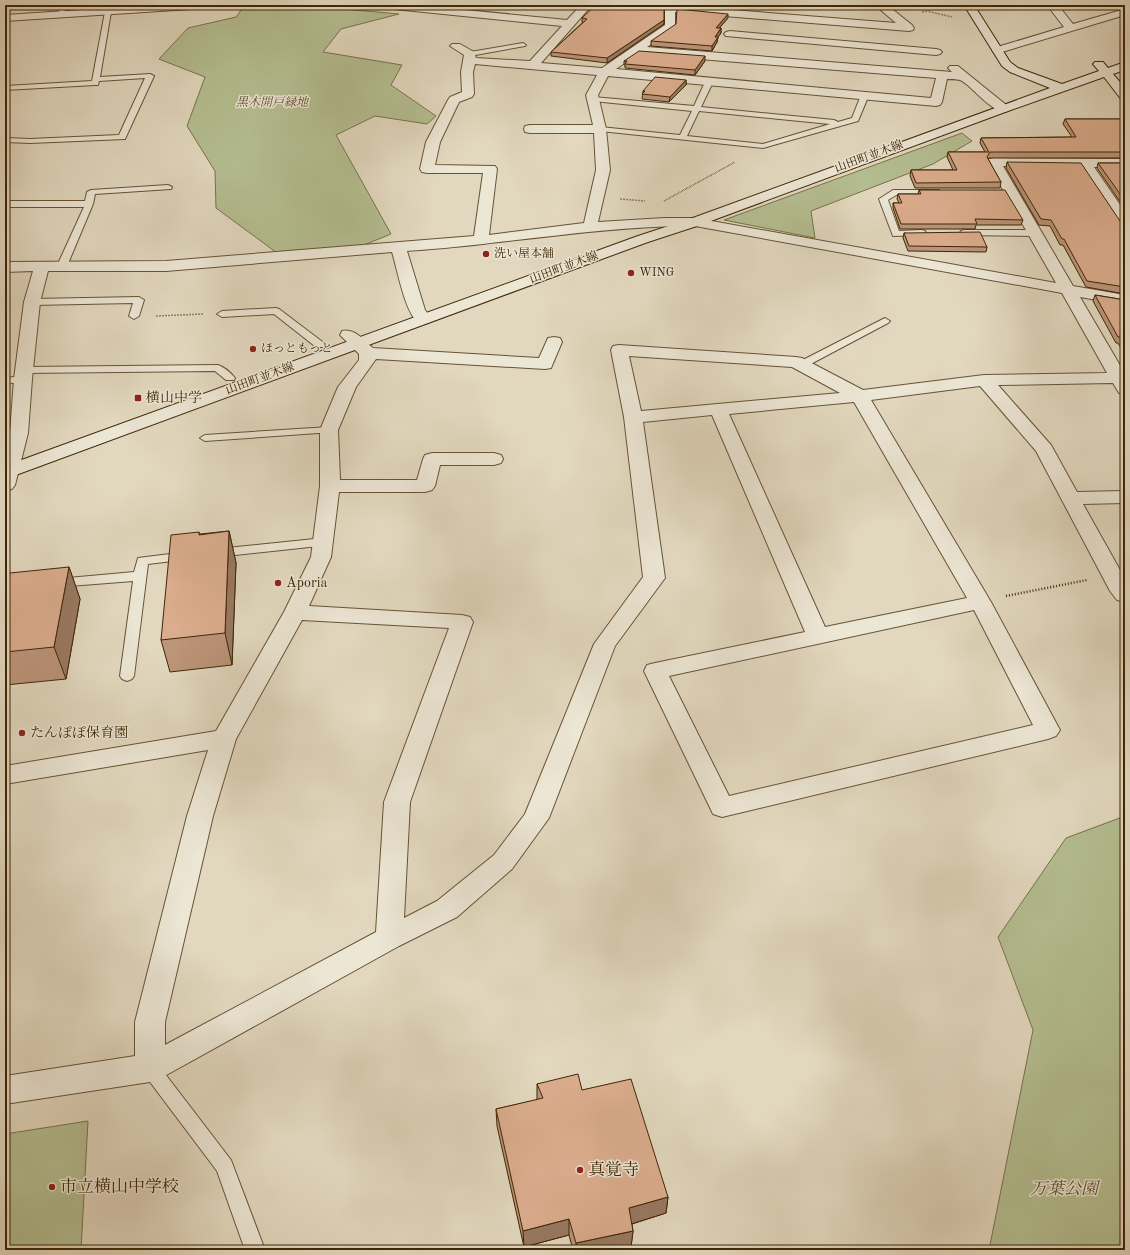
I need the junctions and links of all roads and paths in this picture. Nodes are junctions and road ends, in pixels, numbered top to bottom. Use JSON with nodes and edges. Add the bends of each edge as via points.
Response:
{"nodes":[{"id":1,"x":65,"y":5,"type":"edge"},
{"id":2,"x":207,"y":5,"type":"edge"},
{"id":3,"x":384,"y":5,"type":"edge"},
{"id":4,"x":508,"y":5,"type":"edge"},
{"id":5,"x":587,"y":5,"type":"edge"},
{"id":6,"x":880,"y":5,"type":"edge"},
{"id":7,"x":970,"y":5,"type":"edge"},
{"id":8,"x":1052,"y":5,"type":"edge"},
{"id":9,"x":671,"y":6,"type":"edge"},
{"id":10,"x":427,"y":7,"type":"edge"},
{"id":11,"x":927,"y":11,"type":"dead end"},
{"id":12,"x":108,"y":12,"type":"junction"},
{"id":13,"x":1125,"y":12,"type":"edge"},
{"id":14,"x":739,"y":13,"type":"junction"},
{"id":15,"x":60,"y":15,"type":"junction"},
{"id":16,"x":497,"y":16,"type":"junction"},
{"id":17,"x":5,"y":18,"type":"edge"},
{"id":18,"x":957,"y":18,"type":"dead end"},
{"id":19,"x":570,"y":24,"type":"junction"},
{"id":20,"x":908,"y":27,"type":"junction"},
{"id":21,"x":1071,"y":28,"type":"junction"},
{"id":22,"x":730,"y":34,"type":"junction"},
{"id":23,"x":523,"y":45,"type":"dead end"},
{"id":24,"x":456,"y":46,"type":"dead end"},
{"id":25,"x":636,"y":50,"type":"junction"},
{"id":26,"x":998,"y":50,"type":"junction"},
{"id":27,"x":1125,"y":56,"type":"edge"},
{"id":28,"x":470,"y":57,"type":"junction"},
{"id":29,"x":942,"y":57,"type":"junction"},
{"id":30,"x":720,"y":58,"type":"junction"},
{"id":31,"x":533,"y":65,"type":"junction"},
{"id":32,"x":1125,"y":66,"type":"edge"},
{"id":33,"x":1102,"y":68,"type":"junction"},
{"id":34,"x":604,"y":72,"type":"junction"},
{"id":35,"x":942,"y":76,"type":"junction"},
{"id":36,"x":966,"y":77,"type":"junction"},
{"id":37,"x":95,"y":79,"type":"junction"},
{"id":38,"x":709,"y":82,"type":"junction"},
{"id":39,"x":1047,"y":82,"type":"junction"},
{"id":40,"x":5,"y":88,"type":"edge"},
{"id":41,"x":1062,"y":88,"type":"junction"},
{"id":42,"x":864,"y":96,"type":"junction"},
{"id":43,"x":1125,"y":96,"type":"edge"},
{"id":44,"x":593,"y":99,"type":"junction"},
{"id":45,"x":998,"y":105,"type":"junction"},
{"id":46,"x":696,"y":109,"type":"junction"},
{"id":47,"x":841,"y":123,"type":"junction"},
{"id":48,"x":530,"y":129,"type":"dead end"},
{"id":49,"x":600,"y":129,"type":"junction"},
{"id":50,"x":682,"y":138,"type":"junction"},
{"id":51,"x":5,"y":140,"type":"edge"},
{"id":52,"x":763,"y":146,"type":"junction"},
{"id":53,"x":841,"y":162,"type":"junction"},
{"id":54,"x":1084,"y":162,"type":"junction"},
{"id":55,"x":1125,"y":163,"type":"edge"},
{"id":56,"x":168,"y":187,"type":"dead end"},
{"id":57,"x":942,"y":192,"type":"edge"},
{"id":58,"x":596,"y":198,"type":"junction"},
{"id":59,"x":647,"y":201,"type":"dead end"},
{"id":60,"x":661,"y":202,"type":"dead end"},
{"id":61,"x":5,"y":204,"type":"edge"},
{"id":62,"x":89,"y":204,"type":"junction"},
{"id":63,"x":665,"y":222,"type":"junction"},
{"id":64,"x":695,"y":222,"type":"junction"},
{"id":65,"x":1125,"y":223,"type":"edge"},
{"id":66,"x":590,"y":227,"type":"junction"},
{"id":67,"x":958,"y":233,"type":"edge"},
{"id":68,"x":1036,"y":233,"type":"junction"},
{"id":69,"x":927,"y":234,"type":"edge"},
{"id":70,"x":481,"y":240,"type":"junction"},
{"id":71,"x":398,"y":246,"type":"junction"},
{"id":72,"x":42,"y":266,"type":"junction"},
{"id":73,"x":62,"y":266,"type":"junction"},
{"id":74,"x":5,"y":267,"type":"edge"},
{"id":75,"x":1068,"y":289,"type":"junction"},
{"id":76,"x":1125,"y":300,"type":"edge"},
{"id":77,"x":32,"y":302,"type":"junction"},
{"id":78,"x":222,"y":314,"type":"joint"},
{"id":79,"x":421,"y":315,"type":"junction"},
{"id":80,"x":134,"y":316,"type":"joint"},
{"id":81,"x":885,"y":321,"type":"dead end"},
{"id":82,"x":554,"y":342,"type":"dead end"},
{"id":83,"x":358,"y":344,"type":"junction"},
{"id":84,"x":320,"y":345,"type":"junction"},
{"id":85,"x":801,"y":365,"type":"junction"},
{"id":86,"x":23,"y":374,"type":"junction"},
{"id":87,"x":230,"y":378,"type":"junction"},
{"id":88,"x":984,"y":380,"type":"junction"},
{"id":89,"x":5,"y":381,"type":"edge"},
{"id":90,"x":1122,"y":384,"type":"edge"},
{"id":91,"x":860,"y":396,"type":"junction"},
{"id":92,"x":718,"y":409,"type":"junction"},
{"id":93,"x":633,"y":417,"type":"junction"},
{"id":94,"x":329,"y":430,"type":"junction"},
{"id":95,"x":205,"y":438,"type":"dead end"},
{"id":96,"x":494,"y":459,"type":"dead end"},
{"id":97,"x":7,"y":469,"type":"edge"},
{"id":98,"x":330,"y":486,"type":"junction"},
{"id":99,"x":1125,"y":497,"type":"edge"},
{"id":100,"x":1070,"y":498,"type":"junction"},
{"id":101,"x":324,"y":542,"type":"junction"},
{"id":102,"x":1112,"y":575,"type":"junction"},
{"id":103,"x":140,"y":576,"type":"junction"},
{"id":104,"x":45,"y":584,"type":"edge"},
{"id":105,"x":1125,"y":595,"type":"edge"},
{"id":106,"x":980,"y":602,"type":"junction"},
{"id":107,"x":295,"y":612,"type":"junction"},
{"id":108,"x":818,"y":636,"type":"junction"},
{"id":109,"x":127,"y":676,"type":"dead end"},
{"id":110,"x":224,"y":739,"type":"junction"},
{"id":111,"x":5,"y":775,"type":"edge"},
{"id":112,"x":388,"y":938,"type":"junction"},
{"id":113,"x":150,"y":1068,"type":"junction"},
{"id":114,"x":5,"y":1090,"type":"edge"},
{"id":115,"x":255,"y":1250,"type":"edge"}],
"edges":[{"from":1,"to":15,"type":"lane"},
{"from":2,"to":12,"type":"street"},
{"from":3,"to":10,"type":"street"},
{"from":4,"to":16,"type":"street"},
{"from":5,"to":19,"type":"street"},
{"from":6,"to":20,"type":"street"},
{"from":7,"to":26,"type":"street"},
{"from":8,"to":21,"type":"street"},
{"from":9,"to":14,"type":"street"},
{"from":9,"to":25,"type":"street","via":[[670,26]]},
{"from":10,"to":16,"type":"street"},
{"from":11,"to":18,"type":"path"},
{"from":12,"to":15,"type":"street"},
{"from":12,"to":37,"type":"lane"},
{"from":13,"to":21,"type":"street"},
{"from":14,"to":20,"type":"street"},
{"from":14,"to":22,"type":"street"},
{"from":15,"to":17,"type":"street"},
{"from":16,"to":19,"type":"street"},
{"from":19,"to":31,"type":"street"},
{"from":20,"to":29,"type":"street"},
{"from":21,"to":26,"type":"street"},
{"from":22,"to":29,"type":"street"},
{"from":22,"to":30,"type":"street"},
{"from":23,"to":28,"type":"lane"},
{"from":24,"to":28,"type":"street"},
{"from":25,"to":30,"type":"street"},
{"from":25,"to":34,"type":"street"},
{"from":26,"to":39,"type":"street","via":[[1006,64],[1014,70]]},
{"from":27,"to":33,"type":"street","name":"山田町並木線"},
{"from":28,"to":31,"type":"street"},
{"from":28,"to":70,"type":"street","via":[[467,72],[468,94],[454,100],[433,142],[427,168],[490,169]]},
{"from":29,"to":36,"type":"street"},
{"from":30,"to":35,"type":"street"},
{"from":30,"to":38,"type":"street"},
{"from":31,"to":34,"type":"street"},
{"from":32,"to":33,"type":"street","name":"山田町並木線"},
{"from":33,"to":39,"type":"street","name":"山田町並木線"},
{"from":33,"to":41,"type":"street","name":"山田町並木線"},
{"from":33,"to":43,"type":"street"},
{"from":34,"to":38,"type":"street"},
{"from":34,"to":44,"type":"street","via":[[592,95]]},
{"from":35,"to":36,"type":"street"},
{"from":35,"to":42,"type":"street","via":[[936,102]]},
{"from":36,"to":45,"type":"street"},
{"from":37,"to":40,"type":"lane","via":[[95,83]]},
{"from":37,"to":51,"type":"lane","via":[[150,76],[122,137]]},
{"from":38,"to":42,"type":"street"},
{"from":38,"to":46,"type":"lane"},
{"from":39,"to":41,"type":"street"},
{"from":39,"to":45,"type":"street","name":"山田町並木線"},
{"from":41,"to":45,"type":"street","name":"山田町並木線"},
{"from":42,"to":47,"type":"lane","via":[[855,119]]},
{"from":44,"to":46,"type":"lane"},
{"from":44,"to":49,"type":"street"},
{"from":45,"to":53,"type":"street","name":"山田町並木線"},
{"from":46,"to":47,"type":"lane"},
{"from":46,"to":50,"type":"lane"},
{"from":47,"to":52,"type":"lane"},
{"from":48,"to":49,"type":"street"},
{"from":49,"to":50,"type":"lane"},
{"from":49,"to":58,"type":"street","via":[[603,170]]},
{"from":50,"to":52,"type":"lane"},
{"from":52,"to":60,"type":"path"},
{"from":53,"to":63,"type":"street","name":"山田町並木線"},
{"from":53,"to":64,"type":"street","name":"山田町並木線"},
{"from":54,"to":55,"type":"street"},
{"from":54,"to":65,"type":"street"},
{"from":54,"to":68,"type":"street","via":[[994,162],[1008,191]]},
{"from":56,"to":62,"type":"lane","via":[[91,192]]},
{"from":57,"to":69,"type":"lane","via":[[896,192],[883,199],[896,234]]},
{"from":58,"to":59,"type":"path"},
{"from":58,"to":66,"type":"street"},
{"from":61,"to":62,"type":"lane"},
{"from":62,"to":73,"type":"lane"},
{"from":63,"to":64,"type":"street"},
{"from":63,"to":66,"type":"street"},
{"from":63,"to":79,"type":"street","name":"山田町並木線"},
{"from":64,"to":75,"type":"street"},
{"from":64,"to":79,"type":"street","name":"山田町並木線"},
{"from":66,"to":70,"type":"street"},
{"from":67,"to":68,"type":"lane"},
{"from":68,"to":75,"type":"street"},
{"from":70,"to":71,"type":"street"},
{"from":71,"to":73,"type":"street","via":[[166,266]]},
{"from":71,"to":79,"type":"street"},
{"from":72,"to":73,"type":"street"},
{"from":72,"to":74,"type":"street"},
{"from":72,"to":77,"type":"street"},
{"from":75,"to":76,"type":"street"},
{"from":75,"to":90,"type":"street"},
{"from":77,"to":80,"type":"lane","via":[[138,300]]},
{"from":77,"to":86,"type":"street"},
{"from":78,"to":80,"type":"path"},
{"from":78,"to":84,"type":"lane","via":[[276,311]]},
{"from":79,"to":83,"type":"street","name":"山田町並木線"},
{"from":81,"to":85,"type":"lane"},
{"from":82,"to":83,"type":"street","via":[[545,364]]},
{"from":83,"to":84,"type":"street","name":"山田町並木線"},
{"from":83,"to":94,"type":"street","via":[[367,360],[347,387]]},
{"from":83,"to":97,"type":"street","name":"山田町並木線"},
{"from":84,"to":87,"type":"street","name":"山田町並木線"},
{"from":85,"to":91,"type":"street"},
{"from":85,"to":93,"type":"street","via":[[796,362],[619,350]]},
{"from":86,"to":87,"type":"lane","via":[[218,368]]},
{"from":86,"to":89,"type":"lane"},
{"from":86,"to":97,"type":"street","via":[[19,433]]},
{"from":87,"to":97,"type":"street","name":"山田町並木線"},
{"from":88,"to":90,"type":"street"},
{"from":88,"to":91,"type":"street"},
{"from":88,"to":100,"type":"street","via":[[1044,449]]},
{"from":91,"to":92,"type":"street"},
{"from":91,"to":106,"type":"street"},
{"from":92,"to":93,"type":"street"},
{"from":92,"to":108,"type":"street"},
{"from":93,"to":112,"type":"street","via":[[654,578],[605,644],[536,818],[508,856],[448,909]]},
{"from":94,"to":95,"type":"lane"},
{"from":94,"to":98,"type":"street"},
{"from":96,"to":98,"type":"street","via":[[432,459],[425,486]]},
{"from":98,"to":101,"type":"street"},
{"from":99,"to":100,"type":"street"},
{"from":100,"to":102,"type":"street"},
{"from":101,"to":103,"type":"lane","via":[[142,561]]},
{"from":101,"to":107,"type":"street","via":[[322,557]]},
{"from":102,"to":105,"type":"street"},
{"from":102,"to":106,"type":"path"},
{"from":103,"to":104,"type":"lane"},
{"from":103,"to":109,"type":"lane"},
{"from":106,"to":108,"type":"street"},
{"from":106,"to":108,"type":"street","via":[[1048,730],[722,807],[655,671]]},
{"from":107,"to":110,"type":"street"},
{"from":107,"to":112,"type":"street","via":[[462,622],[397,802]]},
{"from":110,"to":111,"type":"street"},
{"from":110,"to":113,"type":"street","via":[[200,816],[150,1022]]},
{"from":112,"to":113,"type":"street"},
{"from":113,"to":114,"type":"street"},
{"from":113,"to":115,"type":"lane","via":[[224,1166]]}]}
